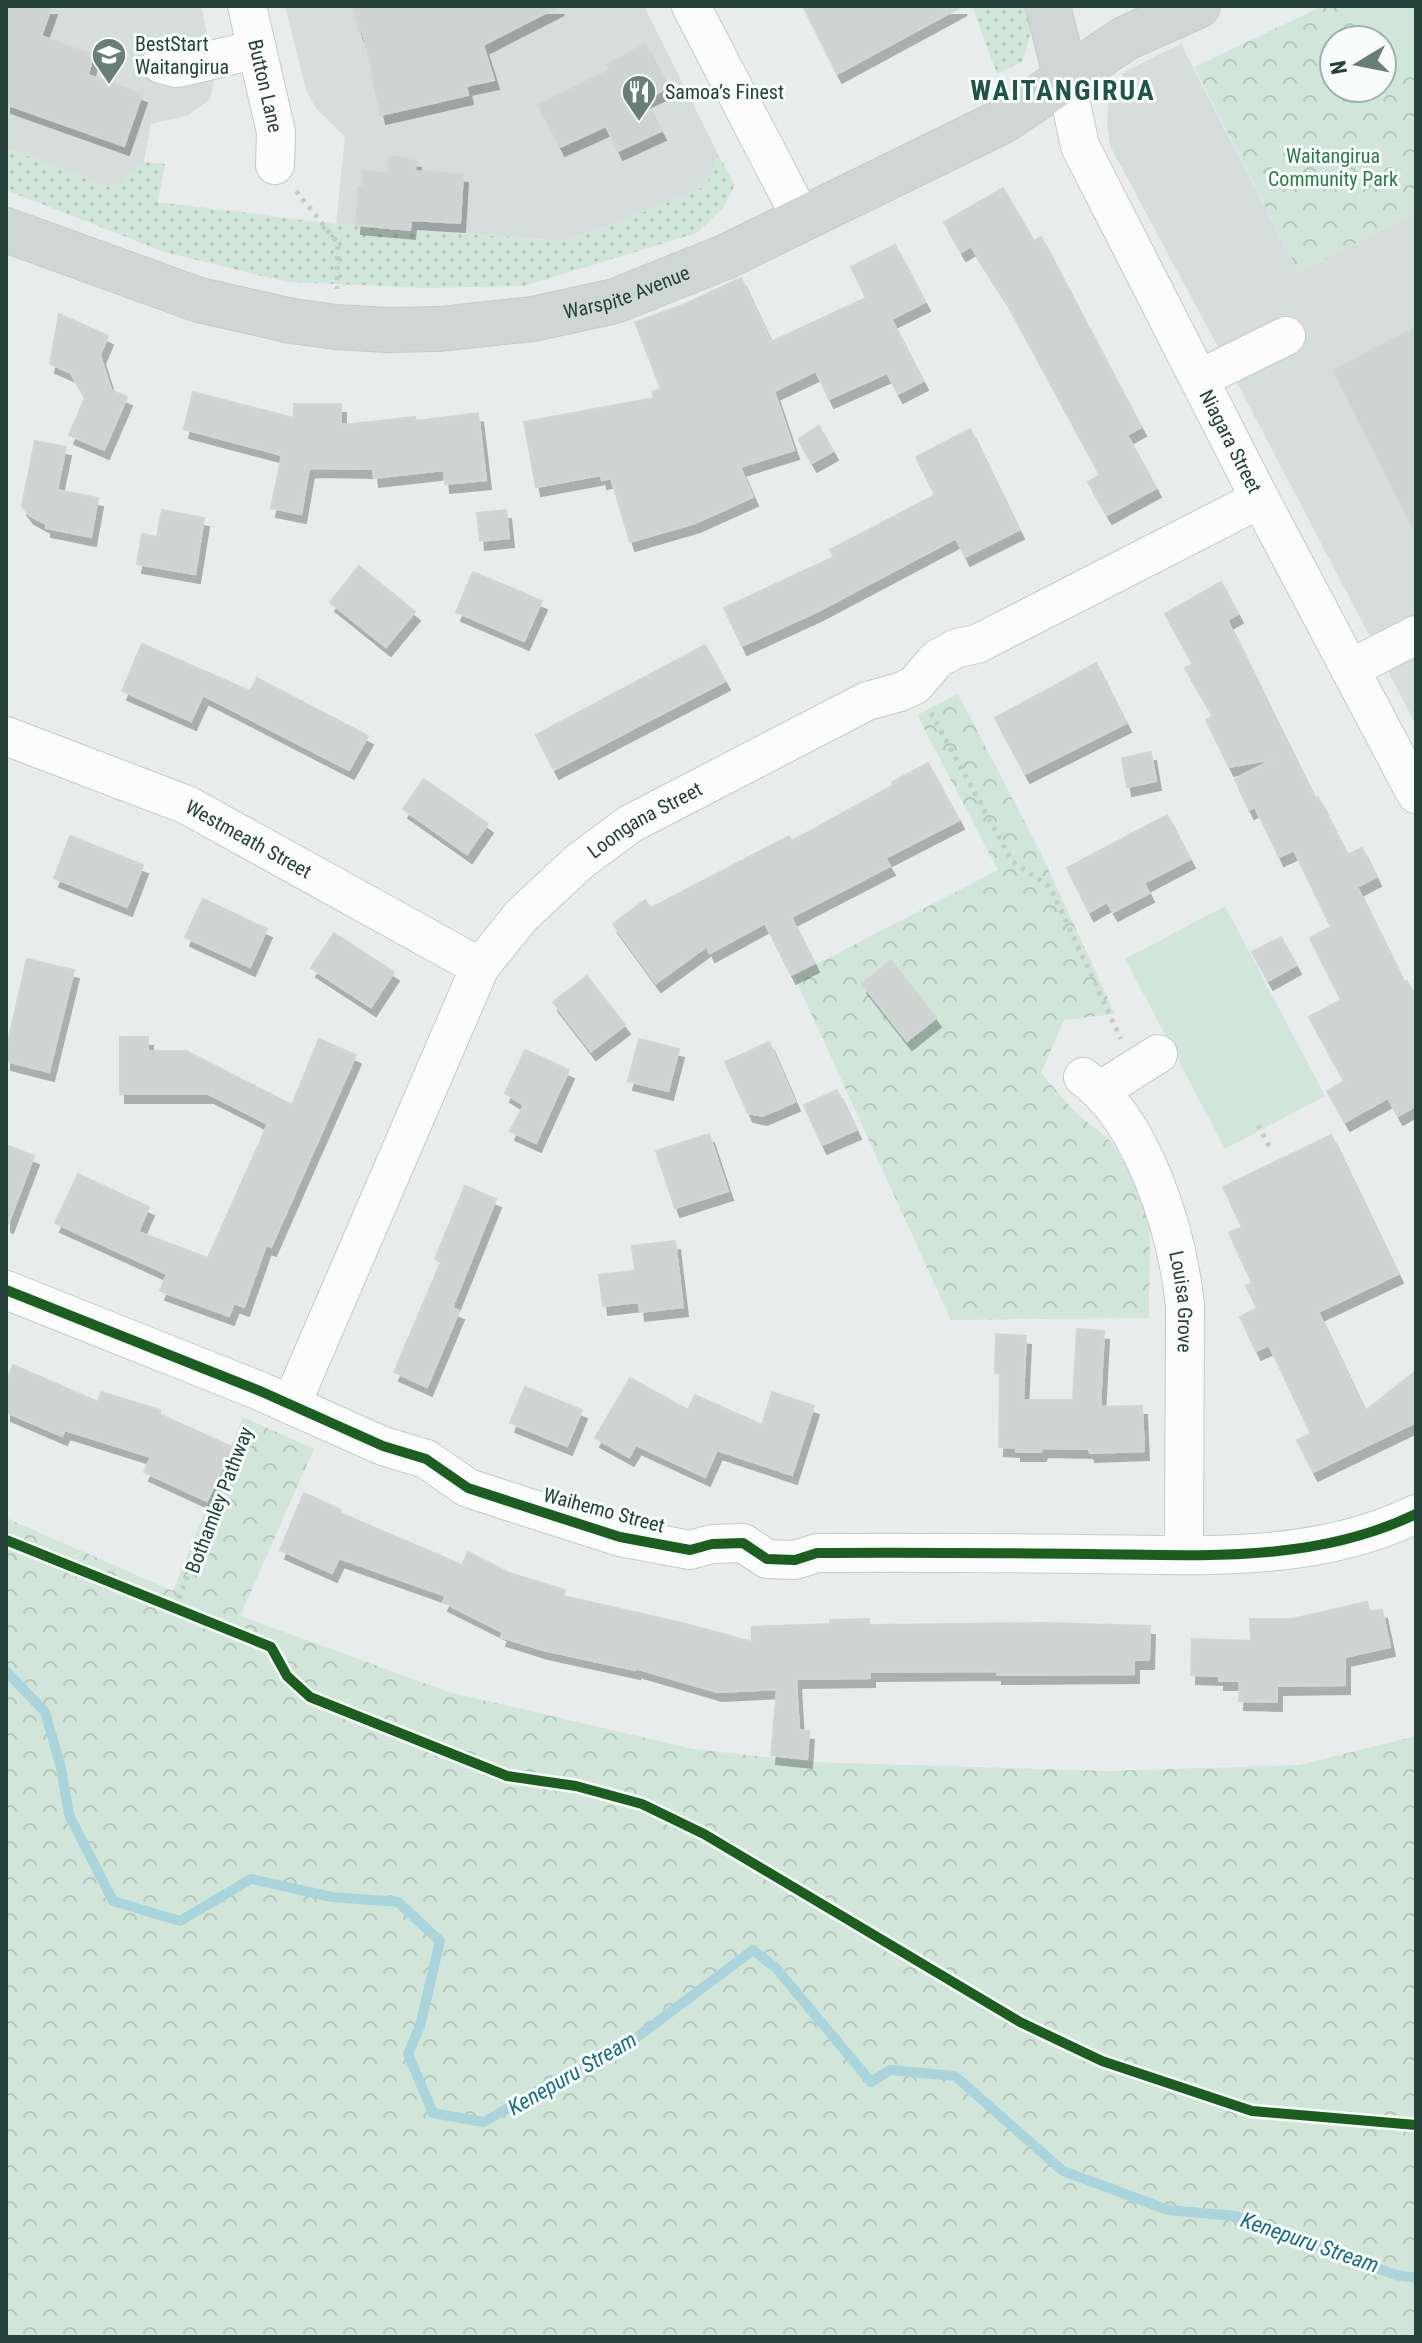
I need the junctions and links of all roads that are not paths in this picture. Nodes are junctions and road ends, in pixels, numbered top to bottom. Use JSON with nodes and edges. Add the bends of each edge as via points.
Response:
{"nodes":[{"id":1,"x":247,"y":6,"type":"edge"},
{"id":2,"x":691,"y":6,"type":"edge"},
{"id":3,"x":1048,"y":6,"type":"edge"},
{"id":4,"x":1198,"y":6,"type":"edge"},
{"id":5,"x":257,"y":49,"type":"junction"},
{"id":6,"x":161,"y":64,"type":"dead end"},
{"id":7,"x":1066,"y":79,"type":"junction"},
{"id":8,"x":275,"y":165,"type":"road end"},
{"id":9,"x":801,"y":218,"type":"junction"},
{"id":10,"x":6,"y":230,"type":"edge"},
{"id":11,"x":1286,"y":336,"type":"dead end"},
{"id":12,"x":1199,"y":379,"type":"junction"},
{"id":13,"x":1260,"y":499,"type":"junction"},
{"id":14,"x":1416,"y":635,"type":"edge"},
{"id":15,"x":1350,"y":669,"type":"junction"},
{"id":16,"x":6,"y":736,"type":"edge"},
{"id":17,"x":1416,"y":794,"type":"edge"},
{"id":18,"x":480,"y":967,"type":"junction"},
{"id":19,"x":1147,"y":1061,"type":"road end"},
{"id":20,"x":6,"y":1290,"type":"edge"},
{"id":21,"x":276,"y":1398,"type":"junction"},
{"id":22,"x":1416,"y":1514,"type":"edge"},
{"id":23,"x":1184,"y":1555,"type":"junction"}],
"edges":[{"from":1,"to":5,"type":"street","name":"Button Lane"},
{"from":2,"to":9,"type":"street"},
{"from":3,"to":7,"type":"main road"},
{"from":4,"to":7,"type":"main road","name":"Warspite Avenue","via":[[1126,38]]},
{"from":5,"to":6,"type":"street","via":[[176,68]]},
{"from":5,"to":8,"type":"street","name":"Button Lane","via":[[276,132]]},
{"from":7,"to":9,"type":"main road","name":"Warspite Avenue","via":[[1003,121]]},
{"from":7,"to":12,"type":"street","name":"Niagara Street","via":[[1080,146]]},
{"from":9,"to":10,"type":"main road","name":"Warspite Avenue","via":[[725,257],[615,301],[533,319],[440,329],[336,327],[239,310]]},
{"from":11,"to":12,"type":"street"},
{"from":12,"to":13,"type":"street","name":"Niagara Street"},
{"from":13,"to":15,"type":"street","name":"Niagara Street"},
{"from":13,"to":18,"type":"street","name":"Loongana Street","via":[[977,644],[957,648],[937,659],[915,685],[867,701],[630,824],[522,915]]},
{"from":14,"to":15,"type":"street"},
{"from":15,"to":17,"type":"street","name":"Niagara Street"},
{"from":16,"to":18,"type":"street","name":"Westmeath Street","via":[[187,805]]},
{"from":18,"to":21,"type":"street","name":"Loongana Street"},
{"from":19,"to":23,"type":"street","name":"Louisa Grove","via":[[1092,1083],[1135,1137],[1170,1224],[1180,1265]]},
{"from":20,"to":21,"type":"street","name":"Waihemo Street"},
{"from":21,"to":23,"type":"street","name":"Waihemo Street","via":[[383,1446],[426,1459],[468,1488],[620,1537],[690,1550],[743,1543],[767,1559],[795,1560],[817,1553]]},
{"from":22,"to":23,"type":"street","name":"Waihemo Street","via":[[1314,1548]]}]}
